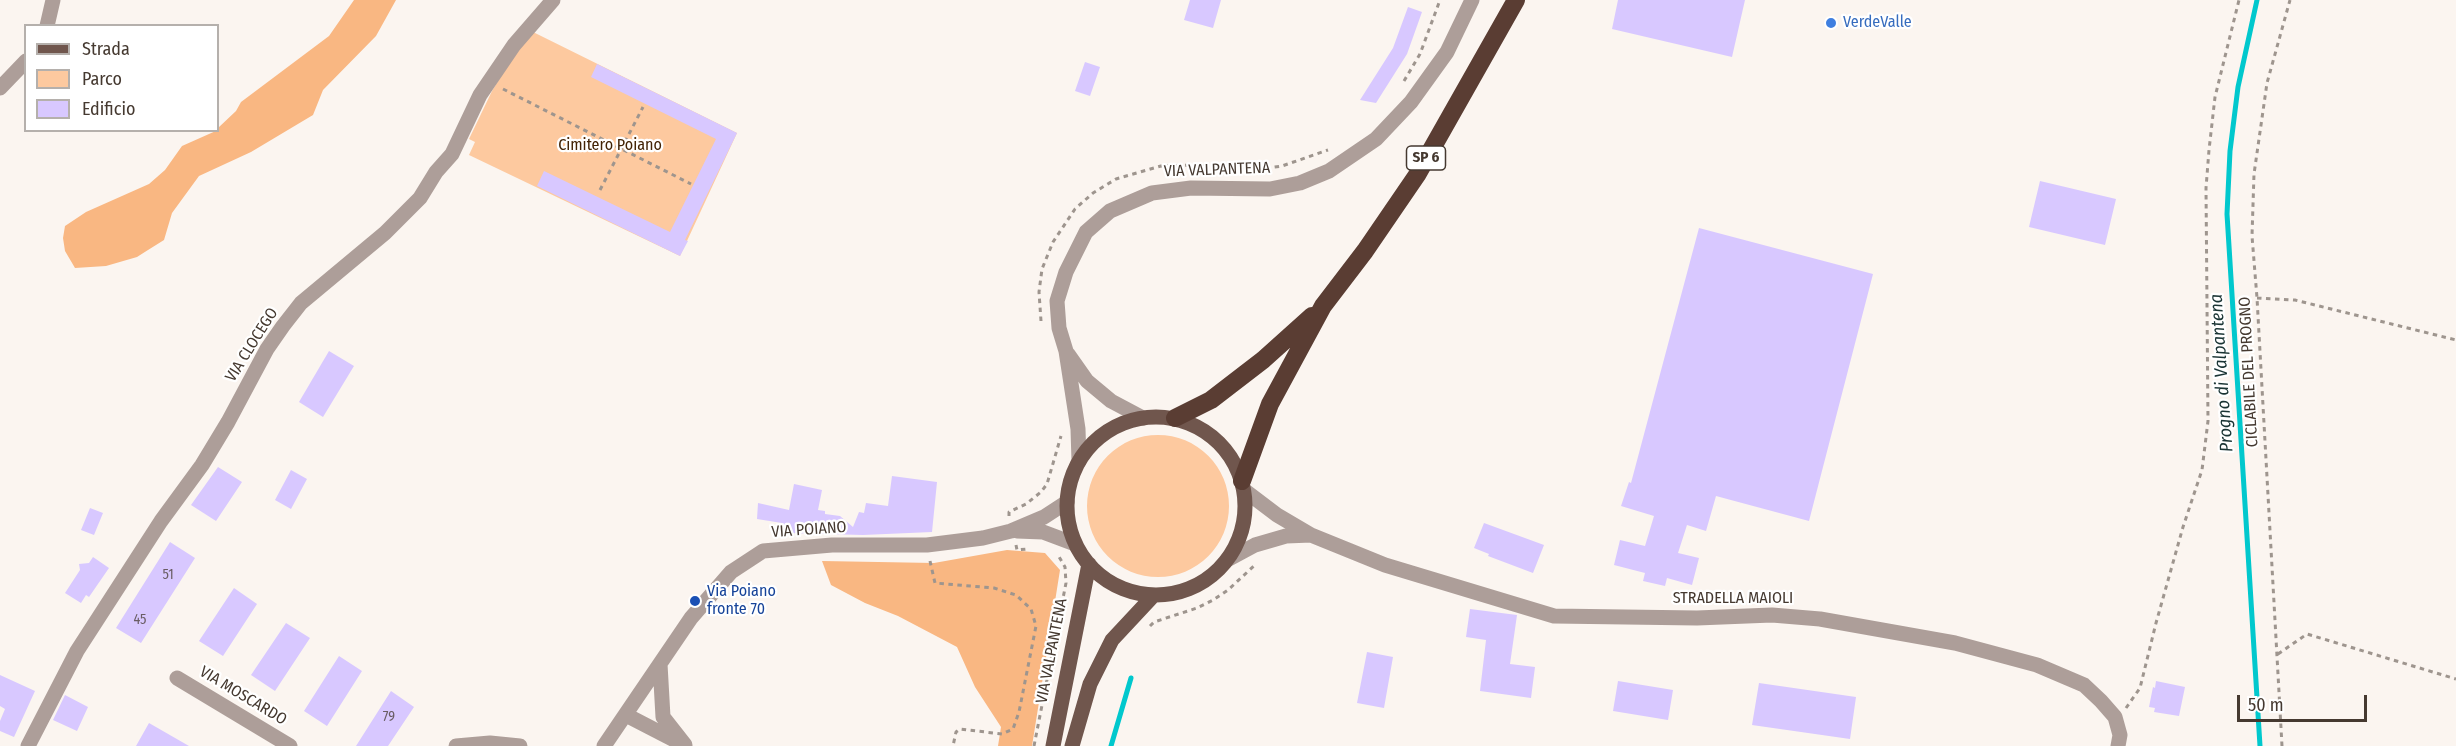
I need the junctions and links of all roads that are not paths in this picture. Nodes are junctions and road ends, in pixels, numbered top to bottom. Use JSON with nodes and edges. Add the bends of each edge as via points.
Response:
{"nodes":[{"id":1,"x":53,"y":0,"type":"edge"},
{"id":2,"x":553,"y":0,"type":"edge"},
{"id":3,"x":1472,"y":0,"type":"edge"},
{"id":4,"x":1516,"y":0,"type":"edge"},
{"id":5,"x":47,"y":24,"type":"edge"},
{"id":6,"x":24,"y":63,"type":"edge"},
{"id":7,"x":0,"y":88,"type":"edge"},
{"id":8,"x":1323,"y":306,"type":"junction"},
{"id":9,"x":1066,"y":351,"type":"junction"},
{"id":10,"x":1143,"y":418,"type":"junction"},
{"id":11,"x":1175,"y":418,"type":"junction"},
{"id":12,"x":1078,"y":462,"type":"junction"},
{"id":13,"x":1243,"y":486,"type":"junction"},
{"id":14,"x":1067,"y":502,"type":"junction"},
{"id":15,"x":1011,"y":531,"type":"junction"},
{"id":16,"x":1311,"y":535,"type":"junction"},
{"id":17,"x":1075,"y":544,"type":"junction"},
{"id":18,"x":1228,"y":558,"type":"junction"},
{"id":19,"x":1089,"y":564,"type":"junction"},
{"id":20,"x":1154,"y":595,"type":"junction"},
{"id":21,"x":660,"y":664,"type":"junction"},
{"id":22,"x":177,"y":678,"type":"dead end"},
{"id":23,"x":626,"y":715,"type":"junction"},
{"id":24,"x":28,"y":746,"type":"edge"},
{"id":25,"x":291,"y":746,"type":"edge"},
{"id":26,"x":456,"y":746,"type":"edge"},
{"id":27,"x":520,"y":746,"type":"edge"},
{"id":28,"x":602,"y":746,"type":"edge"},
{"id":29,"x":685,"y":746,"type":"edge"},
{"id":30,"x":1053,"y":746,"type":"edge"},
{"id":31,"x":1072,"y":746,"type":"edge"},
{"id":32,"x":2118,"y":746,"type":"edge"}],
"edges":[{"from":1,"to":5,"type":"street"},
{"from":2,"to":24,"type":"street","name":"VIA CLOCEGO","via":[[514,45],[480,95],[452,154],[420,198],[385,233],[301,303],[282,326],[202,465],[77,651]]},
{"from":3,"to":9,"type":"street","name":"VIA VALPANTENA","via":[[1447,52],[1411,102],[1376,140],[1329,171],[1300,183],[1270,189],[1191,188],[1152,193],[1110,211],[1086,232],[1066,272],[1057,302]]},
{"from":4,"to":8,"type":"highway","number":"SP 6","via":[[1417,175]]},
{"from":6,"to":7,"type":"street"},
{"from":8,"to":11,"type":"highway","name":"VIA VALPANTENA","via":[[1263,360],[1210,400]]},
{"from":8,"to":13,"type":"highway","name":"VIA VALPANTENA","via":[[1270,404]]},
{"from":9,"to":10,"type":"street","name":"VIA VALPANTENA","via":[[1087,381]]},
{"from":9,"to":12,"type":"street","name":"VIA VALPANTENA","via":[[1078,429]]},
{"from":10,"to":11,"type":"main road","name":"VIA VALPANTENA"},
{"from":10,"to":12,"type":"main road","name":"VIA VALPANTENA","via":[[1106,432]]},
{"from":11,"to":13,"type":"main road","name":"VIA VALPANTENA","via":[[1217,440],[1230,456]]},
{"from":12,"to":14,"type":"main road","name":"VIA VALPANTENA"},
{"from":13,"to":16,"type":"street","name":"STRADELLA MAIOLI","via":[[1276,515]]},
{"from":13,"to":18,"type":"main road","name":"VIA VALPANTENA","via":[[1244,526]]},
{"from":14,"to":15,"type":"street","name":"VIA POIANO"},
{"from":14,"to":17,"type":"main road","name":"VIA VALPANTENA"},
{"from":15,"to":17,"type":"street","name":"VIA POIANO","via":[[1043,532]]},
{"from":15,"to":21,"type":"street","name":"VIA POIANO","via":[[927,545],[832,545],[763,551],[731,572],[691,618]]},
{"from":16,"to":18,"type":"street","name":"STRADELLA MAIOLI","via":[[1286,536]]},
{"from":16,"to":32,"type":"street","name":"STRADELLA MAIOLI","via":[[1384,565],[1554,616],[1772,615],[1955,643],[2037,664],[2084,685],[2115,717],[2120,735]]},
{"from":17,"to":19,"type":"main road","name":"VIA VALPANTENA"},
{"from":18,"to":20,"type":"main road","name":"VIA VALPANTENA","via":[[1203,582],[1171,594]]},
{"from":19,"to":20,"type":"main road","name":"VIA VALPANTENA","via":[[1107,580],[1130,591]]},
{"from":19,"to":30,"type":"main road","name":"VIA VALPANTENA"},
{"from":20,"to":31,"type":"main road","via":[[1112,640],[1090,684]]},
{"from":21,"to":23,"type":"street","name":"VIA POIANO"},
{"from":21,"to":29,"type":"street","via":[[663,717]]},
{"from":22,"to":25,"type":"street","name":"VIA MOSCARDO"},
{"from":23,"to":28,"type":"street","name":"VIA POIANO"},
{"from":23,"to":29,"type":"street"},
{"from":26,"to":27,"type":"street"}]}
